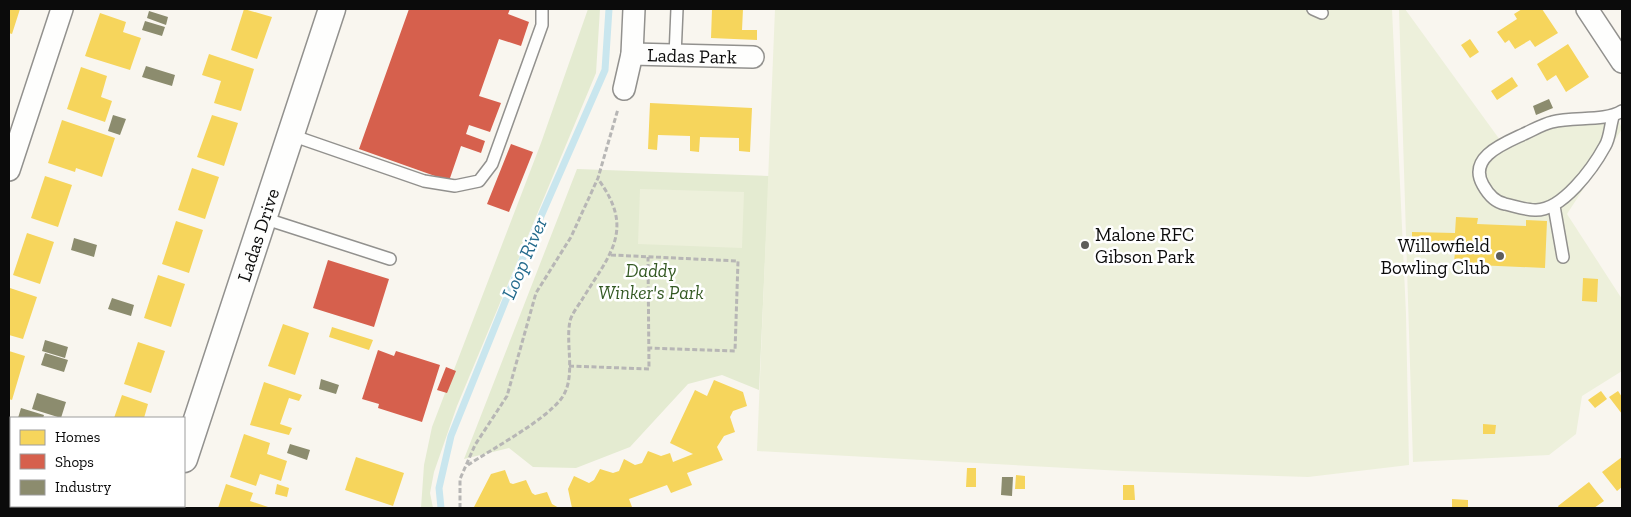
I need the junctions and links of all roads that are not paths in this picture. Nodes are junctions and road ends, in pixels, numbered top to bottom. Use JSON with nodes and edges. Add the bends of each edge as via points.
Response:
{"nodes":[{"id":1,"x":62,"y":9,"type":"edge"},
{"id":2,"x":332,"y":9,"type":"edge"},
{"id":3,"x":542,"y":9,"type":"edge"},
{"id":4,"x":634,"y":9,"type":"edge"},
{"id":5,"x":677,"y":9,"type":"edge"},
{"id":6,"x":1587,"y":9,"type":"edge"},
{"id":7,"x":632,"y":54,"type":"junction"},
{"id":8,"x":675,"y":56,"type":"junction"},
{"id":9,"x":753,"y":57,"type":"dead end"},
{"id":10,"x":1622,"y":62,"type":"edge"},
{"id":11,"x":624,"y":89,"type":"road end"},
{"id":12,"x":1617,"y":114,"type":"edge"},
{"id":13,"x":291,"y":135,"type":"junction"},
{"id":14,"x":9,"y":170,"type":"edge"},
{"id":15,"x":1554,"y":206,"type":"junction"},
{"id":16,"x":263,"y":218,"type":"junction"},
{"id":17,"x":1563,"y":256,"type":"dead end"},
{"id":18,"x":390,"y":258,"type":"dead end"},
{"id":19,"x":185,"y":456,"type":"edge"}],
"edges":[{"from":1,"to":14,"type":"street"},
{"from":2,"to":13,"type":"street","name":"Ladas Drive"},
{"from":3,"to":13,"type":"lane","via":[[542,25],[492,164],[479,181],[455,186],[424,181]]},
{"from":4,"to":7,"type":"street","name":"Ladas Park"},
{"from":5,"to":8,"type":"lane"},
{"from":6,"to":10,"type":"street"},
{"from":7,"to":8,"type":"street","name":"Ladas Park"},
{"from":7,"to":11,"type":"street","name":"Ladas Park"},
{"from":8,"to":9,"type":"street","name":"Ladas Park"},
{"from":12,"to":15,"type":"lane","via":[[1606,145],[1575,188]]},
{"from":12,"to":15,"type":"lane","via":[[1551,122],[1485,156],[1479,171],[1488,195],[1500,203],[1535,210]]},
{"from":13,"to":16,"type":"street","name":"Ladas Drive"},
{"from":15,"to":17,"type":"lane"},
{"from":16,"to":18,"type":"lane"},
{"from":16,"to":19,"type":"street","name":"Ladas Drive"}]}
